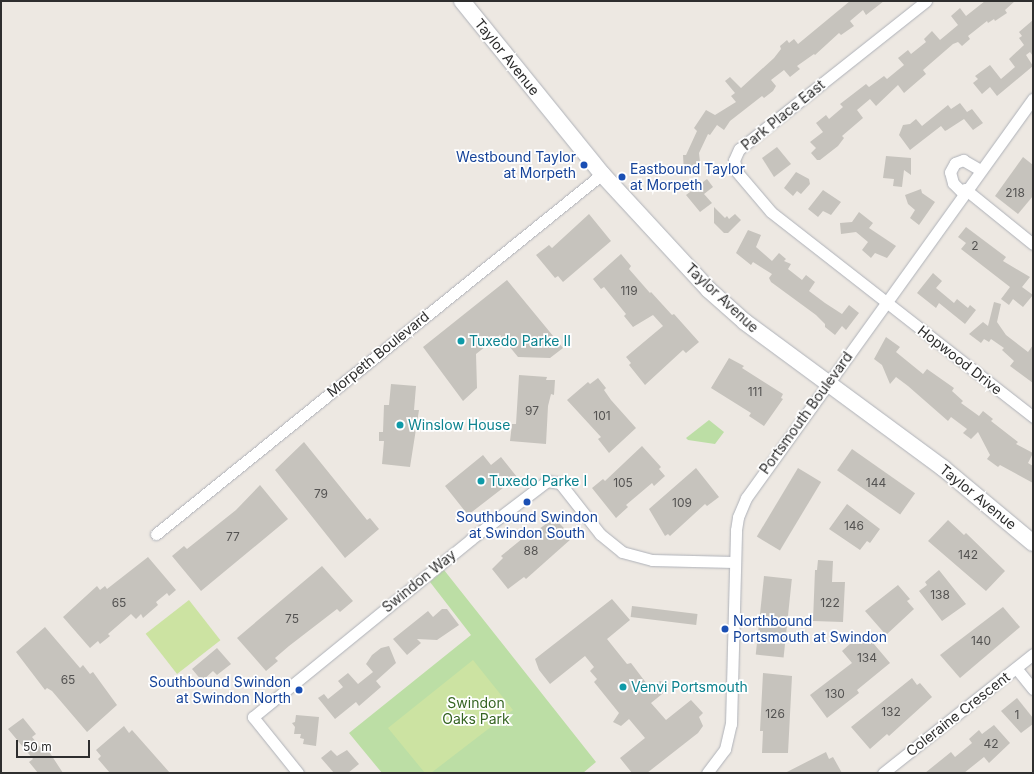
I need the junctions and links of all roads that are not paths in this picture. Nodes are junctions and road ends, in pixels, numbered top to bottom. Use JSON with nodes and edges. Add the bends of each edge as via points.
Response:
{"nodes":[{"id":1,"x":462,"y":1,"type":"edge"},
{"id":2,"x":926,"y":1,"type":"edge"},
{"id":3,"x":1033,"y":98,"type":"edge"},
{"id":4,"x":980,"y":170,"type":"junction"},
{"id":5,"x":602,"y":174,"type":"junction"},
{"id":6,"x":964,"y":191,"type":"junction"},
{"id":7,"x":1033,"y":244,"type":"edge"},
{"id":8,"x":886,"y":303,"type":"junction"},
{"id":9,"x":829,"y":383,"type":"junction"},
{"id":10,"x":1033,"y":417,"type":"edge"},
{"id":11,"x":156,"y":534,"type":"dead end"},
{"id":12,"x":1033,"y":543,"type":"edge"},
{"id":13,"x":734,"y":562,"type":"junction"},
{"id":14,"x":1033,"y":654,"type":"edge"},
{"id":15,"x":1016,"y":668,"type":"junction"},
{"id":16,"x":1033,"y":689,"type":"edge"},
{"id":17,"x":298,"y":773,"type":"edge"},
{"id":18,"x":707,"y":773,"type":"edge"},
{"id":19,"x":883,"y":773,"type":"edge"}],
"edges":[{"from":1,"to":5,"type":"street","name":"Taylor Avenue"},
{"from":2,"to":8,"type":"street","name":"Park Place East","via":[[739,149],[734,160],[737,172],[771,212]]},
{"from":3,"to":4,"type":"street","name":"Portsmouth Boulevard"},
{"from":4,"to":6,"type":"street","name":"Portsmouth Boulevard"},
{"from":4,"to":6,"type":"street","via":[[963,160],[955,163],[950,172],[953,183]]},
{"from":5,"to":9,"type":"street","name":"Taylor Avenue","via":[[709,290],[745,322]]},
{"from":5,"to":11,"type":"street","name":"Morpeth Boulevard"},
{"from":6,"to":7,"type":"street"},
{"from":6,"to":8,"type":"street","name":"Portsmouth Boulevard"},
{"from":8,"to":9,"type":"street","name":"Portsmouth Boulevard"},
{"from":8,"to":10,"type":"street","name":"Hopwood Drive"},
{"from":9,"to":12,"type":"street","name":"Taylor Avenue","via":[[943,468]]},
{"from":9,"to":13,"type":"street","name":"Portsmouth Boulevard","via":[[750,491],[738,517]]},
{"from":13,"to":17,"type":"street","name":"Swindon Way","via":[[652,560],[622,552],[600,534],[560,483],[547,481],[471,538],[253,716]]},
{"from":13,"to":18,"type":"street","name":"Portsmouth Boulevard","via":[[731,724],[725,749]]},
{"from":14,"to":15,"type":"street","name":"Coleraine Crescent"},
{"from":15,"to":16,"type":"street"},
{"from":15,"to":19,"type":"street","name":"Coleraine Crescent"}]}
